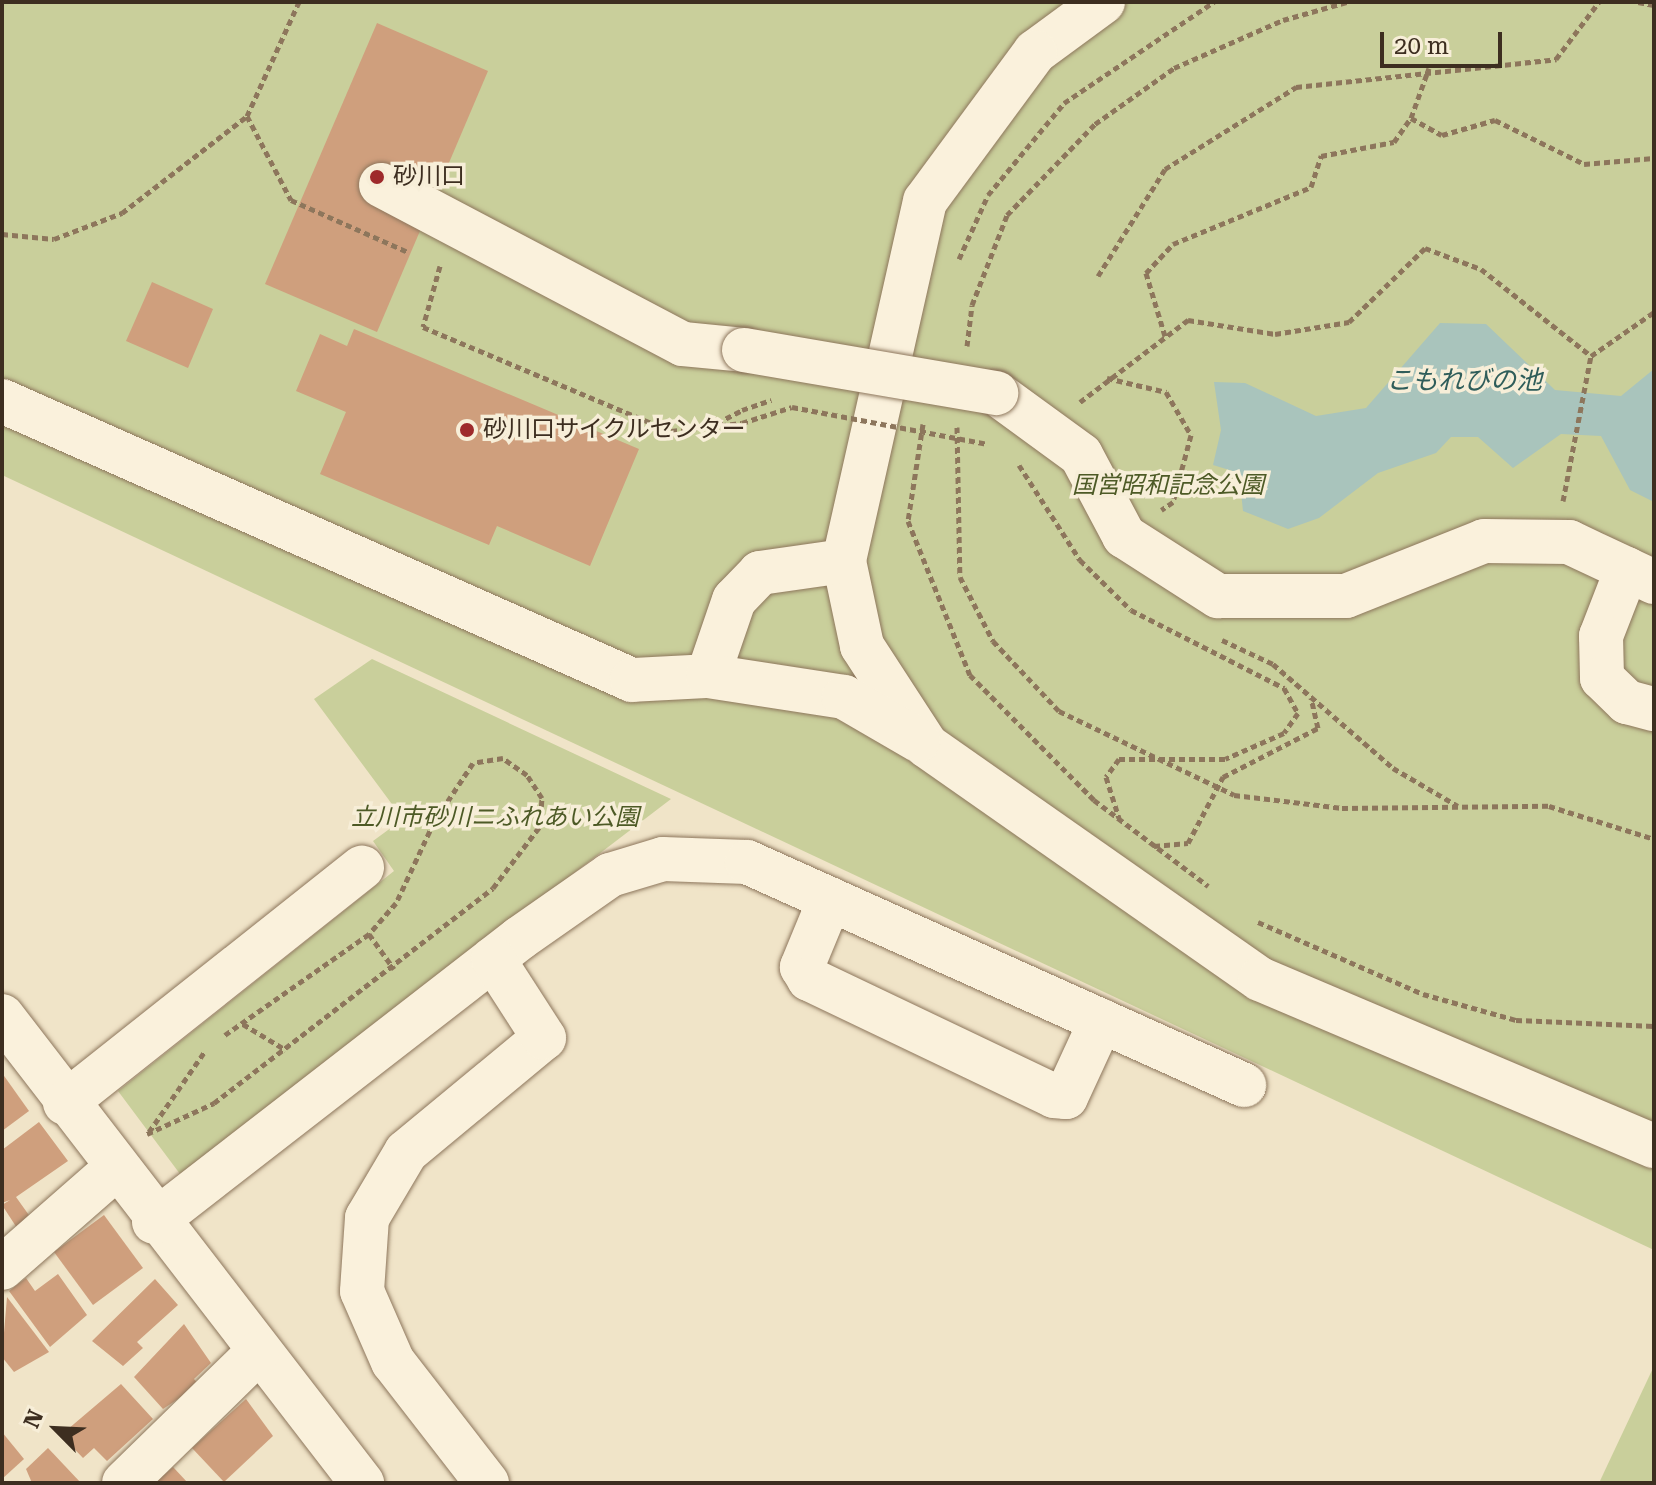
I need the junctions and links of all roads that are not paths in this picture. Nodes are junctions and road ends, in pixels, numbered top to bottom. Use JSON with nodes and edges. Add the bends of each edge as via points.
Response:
{"nodes":[{"id":1,"x":1103,"y":2,"type":"edge"},
{"id":2,"x":381,"y":185,"type":"dead end"},
{"id":3,"x":2,"y":401,"type":"edge"},
{"id":4,"x":844,"y":561,"type":"junction"},
{"id":5,"x":1640,"y":576,"type":"edge"},
{"id":6,"x":708,"y":676,"type":"junction"},
{"id":7,"x":1654,"y":709,"type":"edge"},
{"id":8,"x":927,"y":746,"type":"junction"},
{"id":9,"x":362,"y":868,"type":"dead end"},
{"id":10,"x":830,"y":899,"type":"junction"},
{"id":11,"x":493,"y":959,"type":"junction"},
{"id":12,"x":2,"y":1016,"type":"edge"},
{"id":13,"x":1101,"y":1021,"type":"junction"},
{"id":14,"x":1244,"y":1085,"type":"dead end"},
{"id":15,"x":65,"y":1103,"type":"junction"},
{"id":16,"x":1654,"y":1146,"type":"edge"},
{"id":17,"x":114,"y":1170,"type":"junction"},
{"id":18,"x":154,"y":1222,"type":"junction"},
{"id":19,"x":2,"y":1268,"type":"edge"},
{"id":20,"x":257,"y":1353,"type":"junction"},
{"id":21,"x":124,"y":1483,"type":"edge"},
{"id":22,"x":362,"y":1483,"type":"edge"},
{"id":23,"x":487,"y":1483,"type":"edge"}],
"edges":[{"from":1,"to":4,"type":"street","via":[[1035,52],[925,201]]},
{"from":2,"to":5,"type":"street","bridge":true,"via":[[683,344],[744,350],[977,403],[1049,432],[1081,455],[1124,536],[1218,596],[1346,596],[1484,541],[1569,542]]},
{"from":3,"to":6,"type":"street","via":[[632,680]]},
{"from":4,"to":6,"type":"street","via":[[760,573],[734,600]]},
{"from":4,"to":8,"type":"street","via":[[862,646]]},
{"from":5,"to":7,"type":"street","via":[[1601,636],[1602,678],[1627,702]]},
{"from":6,"to":8,"type":"street","via":[[844,697]]},
{"from":8,"to":16,"type":"street","via":[[1260,979]]},
{"from":9,"to":15,"type":"street"},
{"from":10,"to":11,"type":"street","via":[[747,862],[663,859],[610,875]]},
{"from":10,"to":13,"type":"street"},
{"from":10,"to":13,"type":"street","via":[[802,967],[809,979],[1054,1096],[1066,1097]]},
{"from":11,"to":18,"type":"street"},
{"from":11,"to":23,"type":"street","via":[[544,1038],[406,1152],[367,1218],[362,1291],[393,1362]]},
{"from":12,"to":15,"type":"street"},
{"from":13,"to":14,"type":"street"},
{"from":15,"to":17,"type":"street"},
{"from":17,"to":18,"type":"street"},
{"from":17,"to":19,"type":"street"},
{"from":18,"to":20,"type":"street"},
{"from":20,"to":21,"type":"street"},
{"from":20,"to":22,"type":"street"}]}
